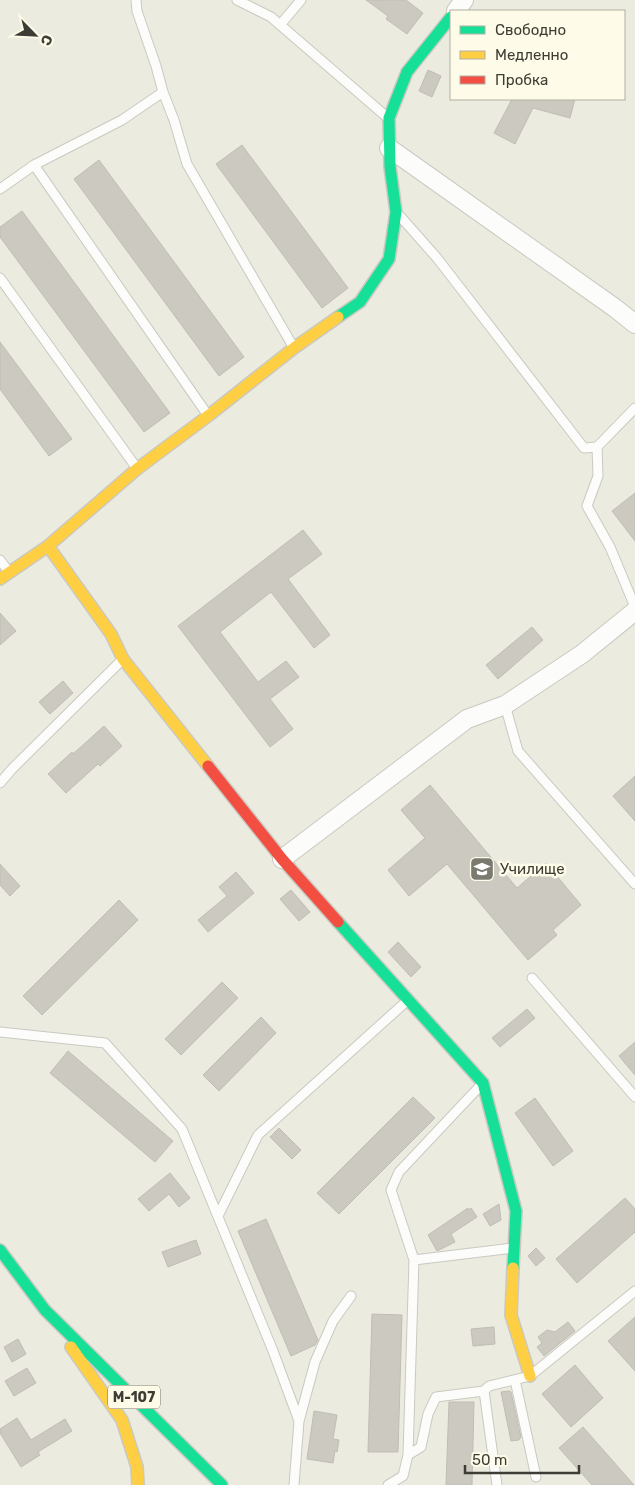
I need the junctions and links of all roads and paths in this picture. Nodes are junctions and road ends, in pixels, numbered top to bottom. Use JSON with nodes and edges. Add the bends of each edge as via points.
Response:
{"nodes":[{"id":1,"x":136,"y":0,"type":"edge"},
{"id":2,"x":237,"y":0,"type":"edge"},
{"id":3,"x":302,"y":0,"type":"edge"},
{"id":4,"x":450,"y":18,"type":"edge"},
{"id":5,"x":280,"y":25,"type":"junction"},
{"id":6,"x":163,"y":92,"type":"junction"},
{"id":7,"x":389,"y":118,"type":"junction"},
{"id":8,"x":389,"y":148,"type":"junction"},
{"id":9,"x":34,"y":165,"type":"junction"},
{"id":10,"x":0,"y":189,"type":"edge"},
{"id":11,"x":396,"y":212,"type":"junction"},
{"id":12,"x":0,"y":278,"type":"edge"},
{"id":13,"x":635,"y":324,"type":"edge"},
{"id":14,"x":294,"y":348,"type":"junction"},
{"id":15,"x":635,"y":408,"type":"edge"},
{"id":16,"x":208,"y":416,"type":"junction"},
{"id":17,"x":597,"y":447,"type":"junction"},
{"id":18,"x":137,"y":469,"type":"junction"},
{"id":19,"x":48,"y":546,"type":"junction"},
{"id":20,"x":0,"y":560,"type":"edge"},
{"id":21,"x":5,"y":575,"type":"edge"},
{"id":22,"x":635,"y":607,"type":"edge"},
{"id":23,"x":635,"y":611,"type":"edge"},
{"id":24,"x":123,"y":659,"type":"junction"},
{"id":25,"x":505,"y":705,"type":"junction"},
{"id":26,"x":0,"y":783,"type":"edge"},
{"id":27,"x":282,"y":859,"type":"junction"},
{"id":28,"x":635,"y":884,"type":"edge"},
{"id":29,"x":532,"y":978,"type":"dead end"},
{"id":30,"x":408,"y":1000,"type":"junction"},
{"id":31,"x":0,"y":1032,"type":"edge"},
{"id":32,"x":483,"y":1083,"type":"junction"},
{"id":33,"x":635,"y":1097,"type":"edge"},
{"id":34,"x":218,"y":1216,"type":"junction"},
{"id":35,"x":514,"y":1248,"type":"junction"},
{"id":36,"x":0,"y":1250,"type":"edge"},
{"id":37,"x":414,"y":1260,"type":"junction"},
{"id":38,"x":635,"y":1291,"type":"edge"},
{"id":39,"x":351,"y":1296,"type":"dead end"},
{"id":40,"x":45,"y":1310,"type":"junction"},
{"id":41,"x":530,"y":1376,"type":"junction"},
{"id":42,"x":514,"y":1380,"type":"junction"},
{"id":43,"x":484,"y":1391,"type":"junction"},
{"id":44,"x":299,"y":1421,"type":"junction"},
{"id":45,"x":408,"y":1455,"type":"junction"},
{"id":46,"x":536,"y":1477,"type":"dead end"},
{"id":47,"x":138,"y":1485,"type":"edge"},
{"id":48,"x":222,"y":1485,"type":"edge"},
{"id":49,"x":294,"y":1485,"type":"edge"},
{"id":50,"x":388,"y":1485,"type":"edge"},
{"id":51,"x":497,"y":1485,"type":"edge"}],
"edges":[{"from":1,"to":6,"type":"lane"},
{"from":2,"to":5,"type":"lane"},
{"from":3,"to":5,"type":"lane"},
{"from":4,"to":7,"type":"street","via":[[407,72]]},
{"from":5,"to":7,"type":"lane"},
{"from":6,"to":9,"type":"lane","via":[[122,120]]},
{"from":6,"to":14,"type":"lane","via":[[187,164]]},
{"from":7,"to":8,"type":"street"},
{"from":8,"to":11,"type":"street"},
{"from":8,"to":13,"type":"street"},
{"from":9,"to":10,"type":"lane"},
{"from":9,"to":16,"type":"lane"},
{"from":11,"to":14,"type":"street","via":[[388,259],[360,302]]},
{"from":11,"to":17,"type":"lane","via":[[437,258],[584,448]]},
{"from":12,"to":18,"type":"lane"},
{"from":14,"to":16,"type":"street"},
{"from":15,"to":17,"type":"lane"},
{"from":16,"to":18,"type":"street"},
{"from":17,"to":22,"type":"lane","via":[[598,476],[587,506],[610,547]]},
{"from":18,"to":19,"type":"street"},
{"from":19,"to":21,"type":"street"},
{"from":19,"to":24,"type":"street","via":[[112,634]]},
{"from":20,"to":21,"type":"lane"},
{"from":23,"to":25,"type":"street","via":[[582,654]]},
{"from":24,"to":26,"type":"lane"},
{"from":24,"to":27,"type":"street"},
{"from":25,"to":27,"type":"street","via":[[467,719]]},
{"from":25,"to":28,"type":"lane","via":[[518,751]]},
{"from":27,"to":30,"type":"street"},
{"from":29,"to":33,"type":"lane"},
{"from":30,"to":32,"type":"street"},
{"from":30,"to":34,"type":"lane","via":[[258,1135]]},
{"from":31,"to":34,"type":"lane","via":[[105,1043],[182,1129]]},
{"from":32,"to":35,"type":"street","via":[[516,1211]]},
{"from":32,"to":37,"type":"lane","via":[[399,1172],[391,1190]]},
{"from":34,"to":44,"type":"lane"},
{"from":35,"to":37,"type":"lane"},
{"from":35,"to":41,"type":"street","via":[[511,1315]]},
{"from":36,"to":40,"type":"street","number":"М-107"},
{"from":37,"to":45,"type":"lane"},
{"from":38,"to":41,"type":"lane"},
{"from":39,"to":44,"type":"lane","via":[[333,1322],[315,1362]]},
{"from":40,"to":47,"type":"street","via":[[122,1420],[137,1467]]},
{"from":40,"to":48,"type":"street","number":"М-107"},
{"from":41,"to":42,"type":"lane"},
{"from":42,"to":43,"type":"lane","via":[[489,1386]]},
{"from":42,"to":46,"type":"lane"},
{"from":43,"to":45,"type":"lane","via":[[436,1397],[428,1414],[421,1446]]},
{"from":43,"to":51,"type":"lane"},
{"from":44,"to":49,"type":"lane"},
{"from":45,"to":50,"type":"lane","via":[[403,1476]]}]}
